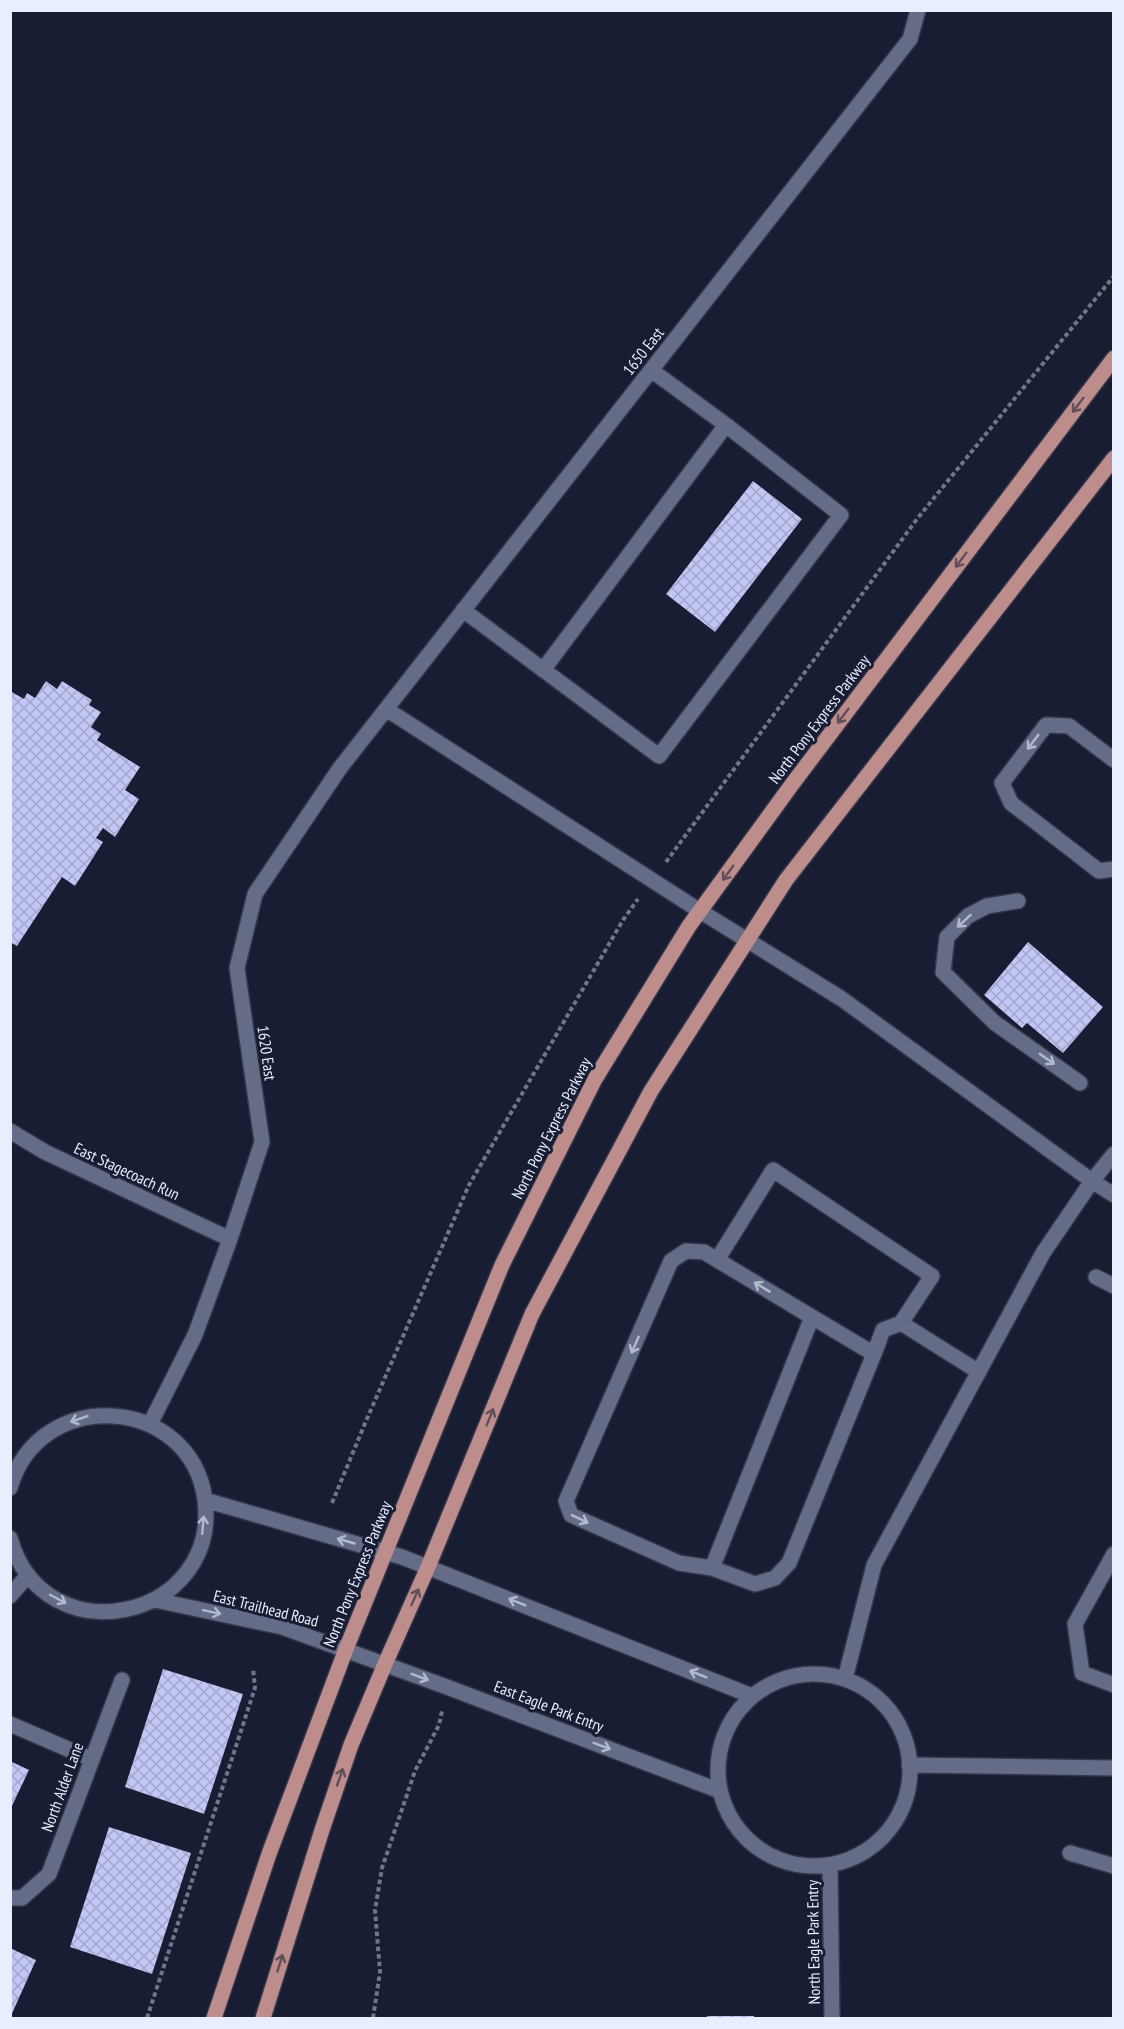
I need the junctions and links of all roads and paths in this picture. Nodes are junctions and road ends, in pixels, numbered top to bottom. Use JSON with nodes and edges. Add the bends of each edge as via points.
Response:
{"nodes":[{"id":1,"x":918,"y":10,"type":"edge"},
{"id":2,"x":1113,"y":276,"type":"edge"},
{"id":3,"x":1113,"y":358,"type":"edge"},
{"id":4,"x":651,"y":370,"type":"junction"},
{"id":5,"x":726,"y":425,"type":"junction"},
{"id":6,"x":1113,"y":458,"type":"edge"},
{"id":7,"x":463,"y":610,"type":"junction"},
{"id":8,"x":543,"y":670,"type":"junction"},
{"id":9,"x":386,"y":710,"type":"junction"},
{"id":10,"x":1113,"y":760,"type":"edge"},
{"id":11,"x":1113,"y":869,"type":"edge"},
{"id":12,"x":652,"y":880,"type":"junction"},
{"id":13,"x":1018,"y":901,"type":"dead end"},
{"id":14,"x":700,"y":911,"type":"junction"},
{"id":15,"x":747,"y":941,"type":"junction"},
{"id":16,"x":1080,"y":1083,"type":"dead end"},
{"id":17,"x":10,"y":1131,"type":"edge"},
{"id":18,"x":1113,"y":1154,"type":"edge"},
{"id":19,"x":1092,"y":1181,"type":"junction"},
{"id":20,"x":1113,"y":1195,"type":"edge"},
{"id":21,"x":230,"y":1239,"type":"junction"},
{"id":22,"x":717,"y":1260,"type":"junction"},
{"id":23,"x":1096,"y":1277,"type":"dead end"},
{"id":24,"x":1113,"y":1286,"type":"edge"},
{"id":25,"x":812,"y":1317,"type":"junction"},
{"id":26,"x":902,"y":1323,"type":"junction"},
{"id":27,"x":873,"y":1354,"type":"junction"},
{"id":28,"x":979,"y":1372,"type":"junction"},
{"id":29,"x":150,"y":1424,"type":"junction"},
{"id":30,"x":12,"y":1478,"type":"edge"},
{"id":31,"x":205,"y":1500,"type":"junction"},
{"id":32,"x":332,"y":1503,"type":"dead end"},
{"id":33,"x":10,"y":1538,"type":"edge"},
{"id":34,"x":386,"y":1552,"type":"junction"},
{"id":35,"x":1113,"y":1554,"type":"edge"},
{"id":36,"x":428,"y":1567,"type":"junction"},
{"id":37,"x":712,"y":1568,"type":"junction"},
{"id":38,"x":28,"y":1575,"type":"junction"},
{"id":39,"x":10,"y":1596,"type":"edge"},
{"id":40,"x":155,"y":1600,"type":"junction"},
{"id":41,"x":346,"y":1650,"type":"junction"},
{"id":42,"x":365,"y":1657,"type":"joint"},
{"id":43,"x":385,"y":1664,"type":"junction"},
{"id":44,"x":253,"y":1668,"type":"dead end"},
{"id":45,"x":122,"y":1680,"type":"dead end"},
{"id":46,"x":845,"y":1680,"type":"junction"},
{"id":47,"x":1113,"y":1685,"type":"edge"},
{"id":48,"x":447,"y":1687,"type":"junction"},
{"id":49,"x":753,"y":1696,"type":"junction"},
{"id":50,"x":10,"y":1724,"type":"edge"},
{"id":51,"x":91,"y":1759,"type":"junction"},
{"id":52,"x":909,"y":1765,"type":"junction"},
{"id":53,"x":1113,"y":1768,"type":"edge"},
{"id":54,"x":720,"y":1791,"type":"junction"},
{"id":55,"x":1071,"y":1853,"type":"dead end"},
{"id":56,"x":830,"y":1865,"type":"junction"},
{"id":57,"x":1113,"y":1866,"type":"edge"},
{"id":58,"x":16,"y":1898,"type":"edge"},
{"id":59,"x":147,"y":2019,"type":"edge"},
{"id":60,"x":214,"y":2019,"type":"edge"},
{"id":61,"x":263,"y":2019,"type":"edge"},
{"id":62,"x":373,"y":2019,"type":"edge"},
{"id":63,"x":832,"y":2019,"type":"edge"}],
"edges":[{"from":1,"to":4,"type":"street","name":"1650 East","via":[[910,39]]},
{"from":2,"to":12,"type":"path","via":[[917,519]]},
{"from":3,"to":14,"type":"main road","name":"North Pony Express Parkway","one_way":true},
{"from":4,"to":5,"type":"street"},
{"from":4,"to":7,"type":"street","name":"1650 East"},
{"from":5,"to":8,"type":"street"},
{"from":5,"to":8,"type":"street","via":[[841,515],[659,756]]},
{"from":6,"to":15,"type":"main road","via":[[786,880]]},
{"from":7,"to":8,"type":"street"},
{"from":7,"to":9,"type":"street","name":"1650 East"},
{"from":9,"to":12,"type":"street"},
{"from":9,"to":21,"type":"street","name":"1620 East","via":[[340,768],[255,894],[237,968],[261,1142]]},
{"from":10,"to":11,"type":"street","one_way":true,"via":[[1069,726],[1046,725],[1002,783],[1011,803],[1098,871]]},
{"from":12,"to":14,"type":"street"},
{"from":12,"to":32,"type":"path","via":[[623,920],[469,1185]]},
{"from":13,"to":16,"type":"street","one_way":true,"via":[[987,906],[968,916],[947,937],[943,972],[995,1023]]},
{"from":14,"to":15,"type":"street"},
{"from":14,"to":34,"type":"main road","name":"North Pony Express Parkway","via":[[595,1079],[502,1265]]},
{"from":15,"to":19,"type":"street","via":[[842,999]]},
{"from":36,"to":15,"type":"main road","one_way":true,"via":[[532,1314],[651,1091]]},
{"from":17,"to":21,"type":"street","name":"East Stagecoach Run","via":[[45,1152]]},
{"from":18,"to":19,"type":"street"},
{"from":19,"to":20,"type":"street"},
{"from":19,"to":28,"type":"street","via":[[1043,1253]]},
{"from":21,"to":29,"type":"street","name":"1620 East","via":[[195,1335]]},
{"from":25,"to":22,"type":"street","one_way":true},
{"from":22,"to":26,"type":"street","via":[[773,1170],[932,1276]]},
{"from":22,"to":37,"type":"street","one_way":true,"via":[[704,1251],[686,1251],[671,1261],[566,1501],[571,1515],[679,1563]]},
{"from":23,"to":24,"type":"street"},
{"from":25,"to":27,"type":"street"},
{"from":25,"to":37,"type":"street"},
{"from":26,"to":27,"type":"street","via":[[883,1329]]},
{"from":26,"to":28,"type":"street"},
{"from":27,"to":37,"type":"street","via":[[789,1563],[774,1578],[755,1584]]},
{"from":28,"to":46,"type":"street","via":[[874,1565]]},
{"from":29,"to":30,"type":"street","one_way":true,"via":[[108,1415],[87,1416],[56,1427],[32,1447]]},
{"from":29,"to":31,"type":"street","via":[[186,1456]]},
{"from":34,"to":31,"type":"street","one_way":true},
{"from":40,"to":31,"type":"street","one_way":true,"via":[[178,1582],[195,1558],[204,1530]]},
{"from":33,"to":38,"type":"street"},
{"from":34,"to":36,"type":"street"},
{"from":34,"to":41,"type":"main road","name":"North Pony Express Parkway"},
{"from":35,"to":47,"type":"street","via":[[1075,1624],[1082,1673]]},
{"from":43,"to":36,"type":"main road","one_way":true},
{"from":49,"to":36,"type":"street","one_way":true},
{"from":38,"to":39,"type":"street"},
{"from":38,"to":40,"type":"street","one_way":true,"via":[[48,1594],[74,1608],[101,1613],[129,1610]]},
{"from":40,"to":41,"type":"street","name":"East Trailhead Road","one_way":true,"via":[[282,1628]]},
{"from":41,"to":42,"type":"street","name":"East Trailhead Road"},
{"from":41,"to":60,"type":"main road","name":"North Pony Express Parkway","via":[[269,1854]]},
{"from":42,"to":43,"type":"street","name":"East Eagle Park Entry"},
{"from":43,"to":48,"type":"street","name":"East Eagle Park Entry","one_way":true},
{"from":61,"to":43,"type":"main road","one_way":true,"via":[[351,1745]]},
{"from":44,"to":59,"type":"path","via":[[255,1688]]},
{"from":45,"to":51,"type":"street","name":"North Alder Lane"},
{"from":46,"to":49,"type":"street","via":[[819,1674],[791,1677]]},
{"from":46,"to":52,"type":"street","via":[[872,1694],[890,1712],[903,1734]]},
{"from":48,"to":54,"type":"street","name":"East Eagle Park Entry","one_way":true},
{"from":48,"to":62,"type":"path","via":[[439,1725],[415,1771],[382,1868],[375,1910],[380,1972]]},
{"from":49,"to":54,"type":"street","via":[[733,1717],[724,1735],[718,1762]]},
{"from":50,"to":51,"type":"street"},
{"from":51,"to":58,"type":"street","name":"North Alder Lane","via":[[49,1874]]},
{"from":52,"to":53,"type":"street"},
{"from":52,"to":56,"type":"street","via":[[905,1804],[883,1837],[860,1854]]},
{"from":54,"to":56,"type":"street","via":[[730,1818],[762,1851],[804,1866]]},
{"from":55,"to":57,"type":"street"},
{"from":56,"to":63,"type":"street","name":"North Eagle Park Entry"}]}
